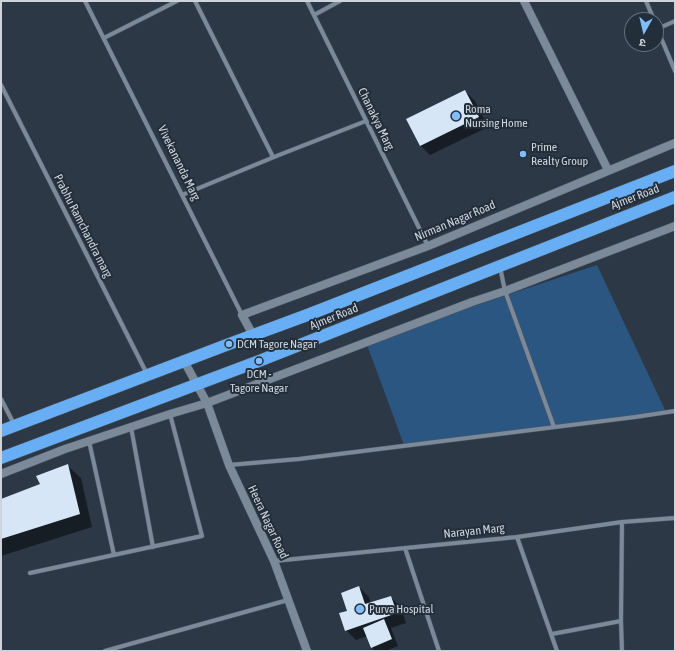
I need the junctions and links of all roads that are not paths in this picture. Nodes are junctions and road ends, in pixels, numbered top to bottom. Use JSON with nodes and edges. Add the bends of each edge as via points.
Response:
{"nodes":[{"id":1,"x":85,"y":1,"type":"edge"},
{"id":2,"x":177,"y":1,"type":"edge"},
{"id":3,"x":195,"y":1,"type":"edge"},
{"id":4,"x":307,"y":1,"type":"edge"},
{"id":5,"x":340,"y":1,"type":"edge"},
{"id":6,"x":524,"y":1,"type":"edge"},
{"id":7,"x":646,"y":1,"type":"edge"},
{"id":8,"x":651,"y":12,"type":"edge"},
{"id":9,"x":314,"y":16,"type":"junction"},
{"id":10,"x":675,"y":21,"type":"edge"},
{"id":11,"x":664,"y":25,"type":"edge"},
{"id":12,"x":104,"y":38,"type":"junction"},
{"id":13,"x":664,"y":44,"type":"edge"},
{"id":14,"x":675,"y":71,"type":"edge"},
{"id":15,"x":1,"y":85,"type":"edge"},
{"id":16,"x":366,"y":121,"type":"junction"},
{"id":17,"x":675,"y":143,"type":"edge"},
{"id":18,"x":273,"y":157,"type":"junction"},
{"id":19,"x":608,"y":170,"type":"junction"},
{"id":20,"x":675,"y":172,"type":"edge"},
{"id":21,"x":182,"y":195,"type":"junction"},
{"id":22,"x":675,"y":197,"type":"edge"},
{"id":23,"x":675,"y":226,"type":"edge"},
{"id":24,"x":428,"y":246,"type":"junction"},
{"id":25,"x":500,"y":266,"type":"junction"},
{"id":26,"x":505,"y":291,"type":"junction"},
{"id":27,"x":242,"y":315,"type":"junction"},
{"id":28,"x":253,"y":335,"type":"junction"},
{"id":29,"x":184,"y":361,"type":"junction"},
{"id":30,"x":148,"y":375,"type":"junction"},
{"id":31,"x":197,"y":385,"type":"junction"},
{"id":32,"x":1,"y":399,"type":"edge"},
{"id":33,"x":208,"y":403,"type":"junction"},
{"id":34,"x":675,"y":411,"type":"edge"},
{"id":35,"x":170,"y":414,"type":"junction"},
{"id":36,"x":15,"y":426,"type":"junction"},
{"id":37,"x":131,"y":427,"type":"junction"},
{"id":38,"x":554,"y":427,"type":"junction"},
{"id":39,"x":1,"y":431,"type":"edge"},
{"id":40,"x":89,"y":441,"type":"junction"},
{"id":41,"x":1,"y":458,"type":"edge"},
{"id":42,"x":229,"y":465,"type":"junction"},
{"id":43,"x":1,"y":474,"type":"edge"},
{"id":44,"x":675,"y":518,"type":"edge"},
{"id":45,"x":622,"y":522,"type":"junction"},
{"id":46,"x":517,"y":537,"type":"junction"},
{"id":47,"x":153,"y":546,"type":"junction"},
{"id":48,"x":405,"y":548,"type":"junction"},
{"id":49,"x":114,"y":555,"type":"junction"},
{"id":50,"x":274,"y":561,"type":"junction"},
{"id":51,"x":30,"y":573,"type":"dead end"},
{"id":52,"x":288,"y":600,"type":"junction"},
{"id":53,"x":621,"y":621,"type":"junction"},
{"id":54,"x":552,"y":634,"type":"junction"},
{"id":55,"x":105,"y":651,"type":"edge"},
{"id":56,"x":307,"y":651,"type":"edge"},
{"id":57,"x":439,"y":651,"type":"edge"},
{"id":58,"x":557,"y":651,"type":"edge"},
{"id":59,"x":622,"y":651,"type":"edge"}],
"edges":[{"from":1,"to":12,"type":"street","name":"Vivekananda Marg"},
{"from":2,"to":12,"type":"street"},
{"from":3,"to":18,"type":"street"},
{"from":4,"to":9,"type":"street","name":"Chanakya Marg"},
{"from":5,"to":9,"type":"street"},
{"from":6,"to":19,"type":"street"},
{"from":7,"to":8,"type":"street"},
{"from":9,"to":16,"type":"street","name":"Chanakya Marg"},
{"from":10,"to":11,"type":"street"},
{"from":12,"to":21,"type":"street","name":"Vivekananda Marg"},
{"from":13,"to":14,"type":"street"},
{"from":15,"to":30,"type":"street","name":"Prabhu Ramchandra marg"},
{"from":16,"to":18,"type":"street"},
{"from":16,"to":24,"type":"street","name":"Chanakya Marg"},
{"from":17,"to":19,"type":"street","name":"Nirman Nagar Road"},
{"from":18,"to":21,"type":"street"},
{"from":19,"to":24,"type":"street","name":"Nirman Nagar Road"},
{"from":20,"to":28,"type":"highway","name":"Ajmer Road"},
{"from":21,"to":27,"type":"street","name":"Vivekananda Marg"},
{"from":22,"to":25,"type":"highway","name":"Ajmer Road"},
{"from":23,"to":26,"type":"street"},
{"from":24,"to":27,"type":"street","name":"Nirman Nagar Road"},
{"from":25,"to":26,"type":"street"},
{"from":25,"to":31,"type":"highway","name":"Ajmer Road"},
{"from":26,"to":33,"type":"street"},
{"from":26,"to":38,"type":"street"},
{"from":27,"to":28,"type":"street","name":"Vivekananda Marg"},
{"from":28,"to":29,"type":"highway","name":"Ajmer Road"},
{"from":29,"to":30,"type":"highway","name":"Ajmer Road"},
{"from":29,"to":31,"type":"street","name":"Heera Nagar Road"},
{"from":30,"to":36,"type":"highway","name":"Ajmer Road"},
{"from":31,"to":33,"type":"street","name":"Heera Nagar Road"},
{"from":31,"to":41,"type":"highway","name":"Ajmer Road"},
{"from":32,"to":36,"type":"street"},
{"from":33,"to":35,"type":"street"},
{"from":33,"to":42,"type":"street","name":"Heera Nagar Road"},
{"from":34,"to":38,"type":"street"},
{"from":35,"to":37,"type":"street"},
{"from":35,"to":47,"type":"street","via":[[202,536]]},
{"from":36,"to":39,"type":"highway","name":"Ajmer Road"},
{"from":37,"to":40,"type":"street"},
{"from":37,"to":47,"type":"street"},
{"from":38,"to":42,"type":"street","via":[[299,459]]},
{"from":40,"to":43,"type":"street"},
{"from":40,"to":49,"type":"street"},
{"from":42,"to":50,"type":"street","name":"Heera Nagar Road"},
{"from":44,"to":45,"type":"street","name":"Narayan Marg"},
{"from":45,"to":46,"type":"street","name":"Narayan Marg"},
{"from":45,"to":53,"type":"street"},
{"from":46,"to":48,"type":"street","name":"Narayan Marg"},
{"from":46,"to":54,"type":"street"},
{"from":47,"to":49,"type":"street"},
{"from":48,"to":50,"type":"street","name":"Narayan Marg"},
{"from":48,"to":57,"type":"street"},
{"from":49,"to":51,"type":"street"},
{"from":50,"to":52,"type":"street","name":"Heera Nagar Road"},
{"from":52,"to":55,"type":"street"},
{"from":52,"to":56,"type":"street","name":"Heera Nagar Road"},
{"from":53,"to":54,"type":"street"},
{"from":53,"to":59,"type":"street"},
{"from":54,"to":58,"type":"street"}]}
